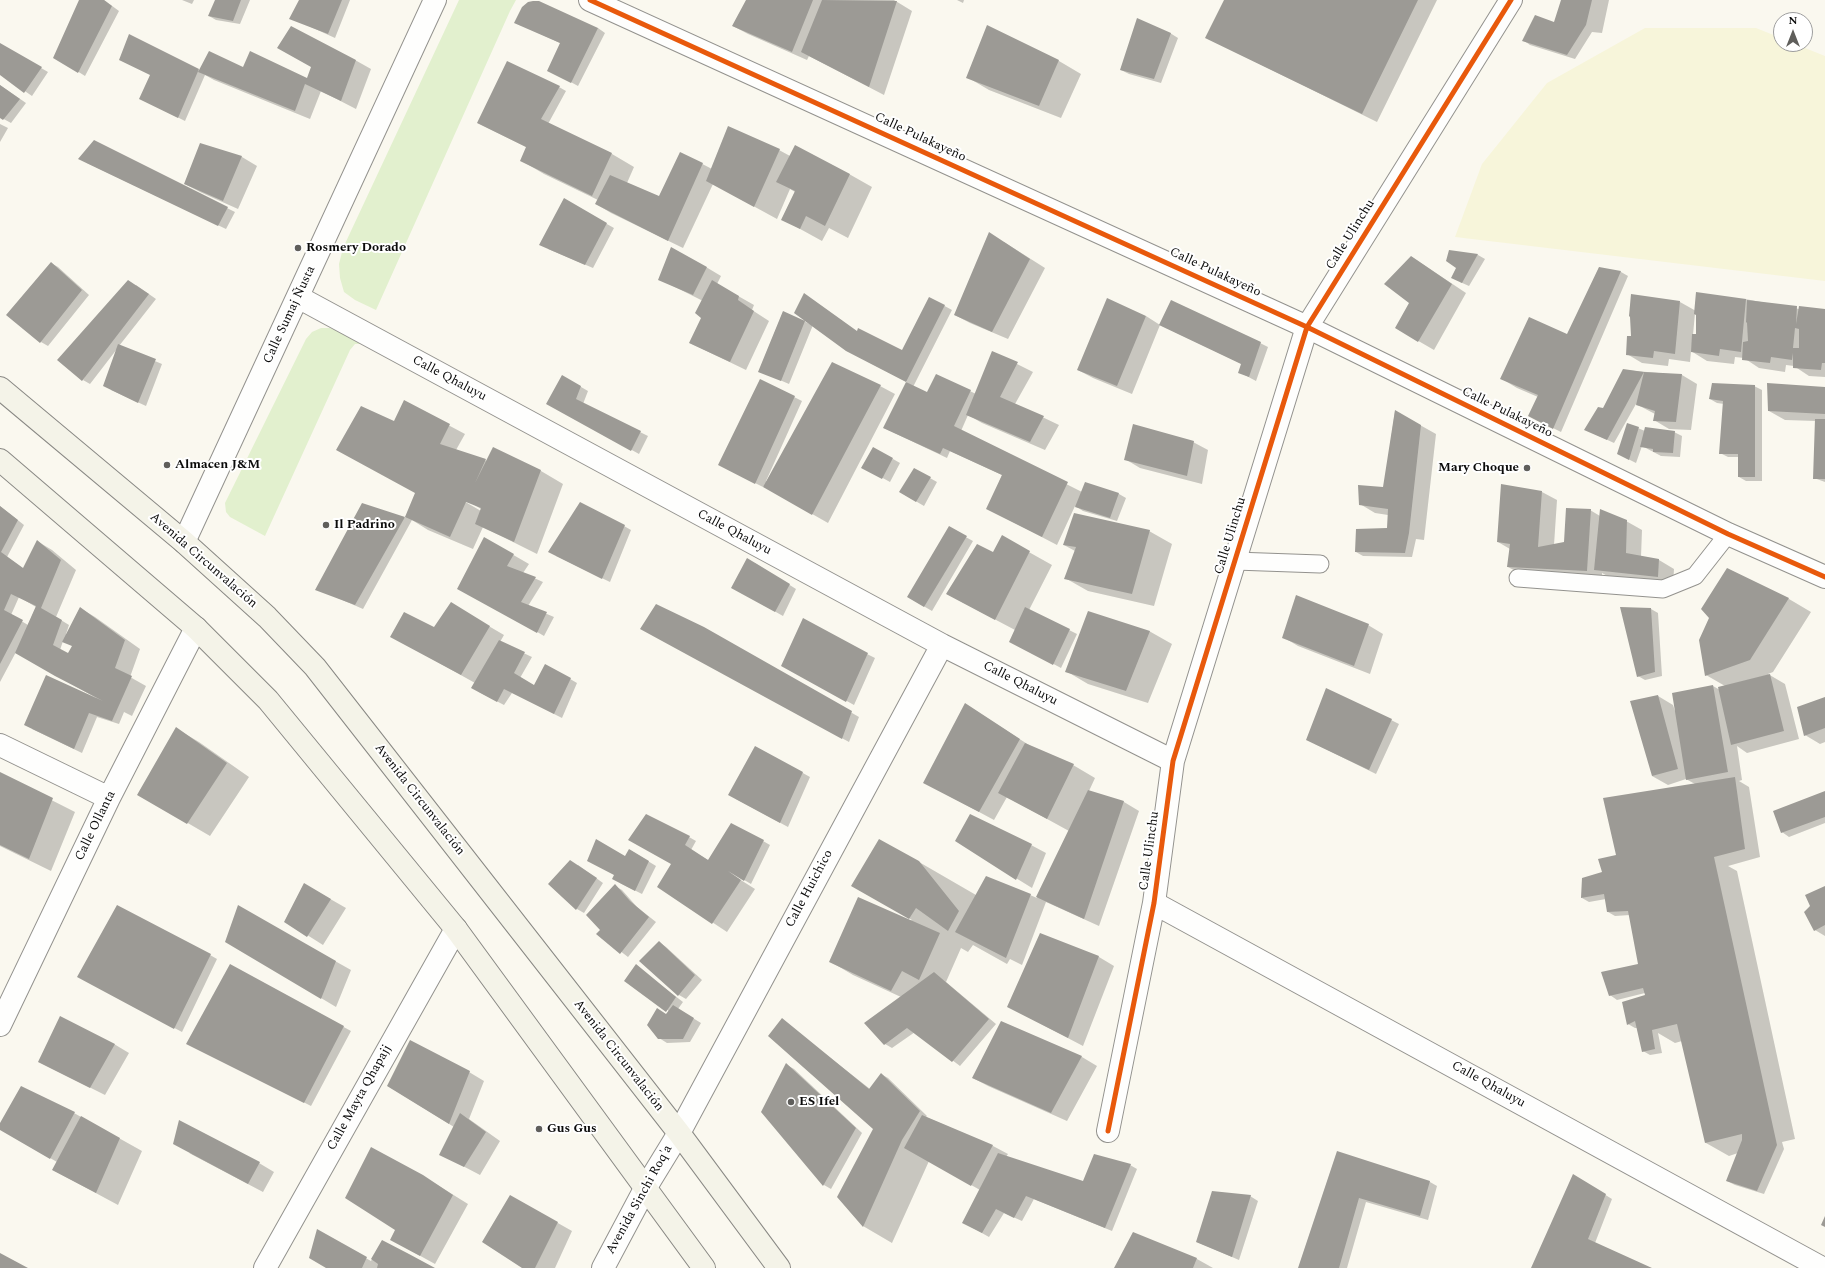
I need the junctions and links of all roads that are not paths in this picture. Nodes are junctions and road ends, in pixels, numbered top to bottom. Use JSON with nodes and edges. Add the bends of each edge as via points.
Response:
{"nodes":[{"id":1,"x":435,"y":0,"type":"edge"},
{"id":2,"x":590,"y":0,"type":"edge"},
{"id":3,"x":1511,"y":0,"type":"edge"},
{"id":4,"x":298,"y":297,"type":"junction"},
{"id":5,"x":1307,"y":327,"type":"junction"},
{"id":6,"x":0,"y":388,"type":"edge"},
{"id":7,"x":0,"y":460,"type":"edge"},
{"id":8,"x":1728,"y":534,"type":"junction"},
{"id":9,"x":184,"y":542,"type":"junction"},
{"id":10,"x":1235,"y":561,"type":"junction"},
{"id":11,"x":1320,"y":564,"type":"dead end"},
{"id":12,"x":1825,"y":577,"type":"edge"},
{"id":13,"x":1518,"y":578,"type":"dead end"},
{"id":14,"x":196,"y":628,"type":"junction"},
{"id":15,"x":942,"y":645,"type":"junction"},
{"id":16,"x":0,"y":745,"type":"edge"},
{"id":17,"x":1174,"y":761,"type":"junction"},
{"id":18,"x":109,"y":798,"type":"junction"},
{"id":19,"x":1154,"y":903,"type":"junction"},
{"id":20,"x":456,"y":929,"type":"junction"},
{"id":21,"x":1,"y":1020,"type":"edge"},
{"id":22,"x":1108,"y":1131,"type":"dead end"},
{"id":23,"x":678,"y":1133,"type":"junction"},
{"id":24,"x":646,"y":1187,"type":"junction"},
{"id":25,"x":265,"y":1268,"type":"edge"},
{"id":26,"x":603,"y":1268,"type":"edge"},
{"id":27,"x":704,"y":1268,"type":"edge"},
{"id":28,"x":779,"y":1268,"type":"edge"},
{"id":29,"x":1822,"y":1268,"type":"edge"}],
"edges":[{"from":1,"to":4,"type":"street","name":"Calle Sumaj Ñusta"},
{"from":2,"to":5,"type":"street","name":"Calle Pulakayeño"},
{"from":3,"to":5,"type":"street","name":"Calle Ulinchu"},
{"from":4,"to":9,"type":"street","name":"Calle Sumaj Ñusta"},
{"from":4,"to":15,"type":"street","name":"Calle Qhaluyu"},
{"from":5,"to":8,"type":"street","name":"Calle Pulakayeño"},
{"from":5,"to":10,"type":"street","name":"Calle Ulinchu"},
{"from":6,"to":9,"type":"main road","name":"Avenida Circunvalación"},
{"from":7,"to":14,"type":"main road"},
{"from":8,"to":12,"type":"street","name":"Calle Pulakayeño"},
{"from":8,"to":13,"type":"lane","via":[[1695,576],[1663,589]]},
{"from":9,"to":23,"type":"main road","name":"Avenida Circunvalación","via":[[267,617],[315,667]]},
{"from":10,"to":11,"type":"lane"},
{"from":10,"to":17,"type":"street","name":"Calle Ulinchu"},
{"from":14,"to":18,"type":"street","name":"Calle Ollanta"},
{"from":14,"to":20,"type":"main road","via":[[268,700]]},
{"from":15,"to":17,"type":"street","name":"Calle Qhaluyu"},
{"from":15,"to":23,"type":"street","name":"Calle Huichico"},
{"from":16,"to":18,"type":"street"},
{"from":17,"to":19,"type":"street","name":"Calle Ulinchu"},
{"from":18,"to":21,"type":"street","name":"Calle Ollanta"},
{"from":19,"to":22,"type":"street","name":"Calle Ulinchu"},
{"from":19,"to":29,"type":"street","name":"Calle Qhaluyu"},
{"from":20,"to":24,"type":"main road"},
{"from":20,"to":25,"type":"street","name":"Calle Mayta Qhapajj"},
{"from":23,"to":24,"type":"street","name":"Avenida Sinchi Roq'a"},
{"from":23,"to":28,"type":"main road","name":"Avenida Circunvalación"},
{"from":24,"to":26,"type":"street","name":"Avenida Sinchi Roq'a"},
{"from":24,"to":27,"type":"main road"}]}
